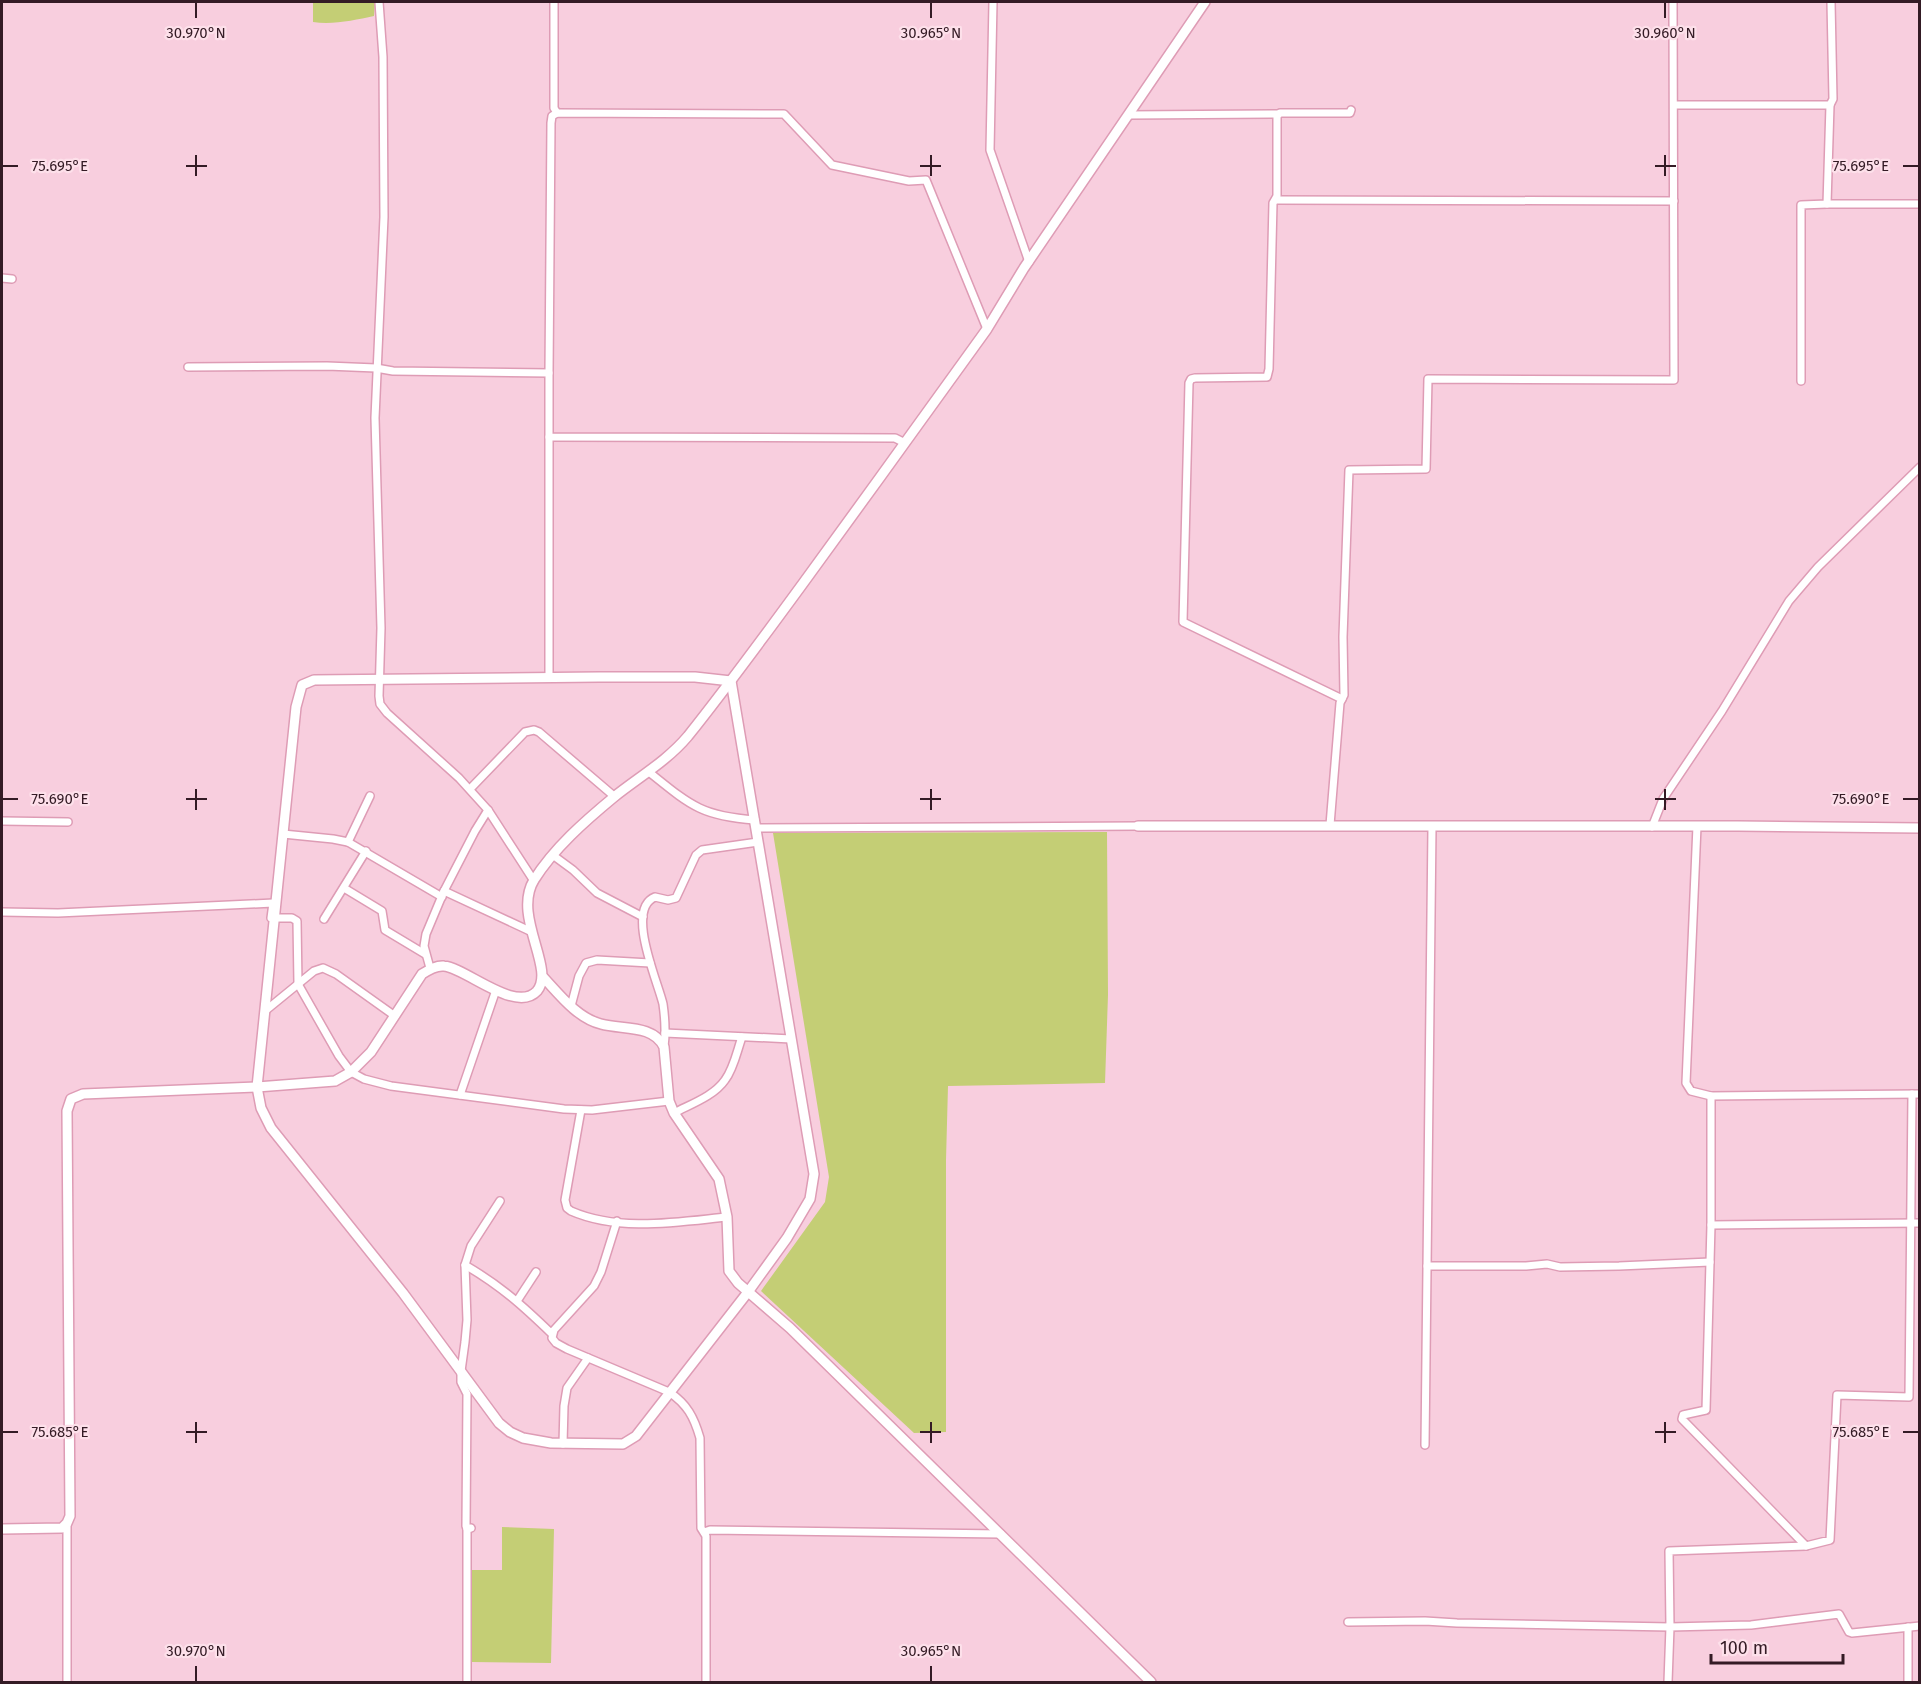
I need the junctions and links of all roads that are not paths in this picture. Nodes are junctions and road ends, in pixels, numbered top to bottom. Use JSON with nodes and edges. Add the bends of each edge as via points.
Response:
{"nodes":[{"id":1,"x":379,"y":2,"type":"edge"},
{"id":2,"x":554,"y":2,"type":"edge"},
{"id":3,"x":993,"y":2,"type":"edge"},
{"id":4,"x":1205,"y":2,"type":"edge"},
{"id":5,"x":1673,"y":2,"type":"edge"},
{"id":6,"x":1832,"y":2,"type":"edge"},
{"id":7,"x":1675,"y":105,"type":"junction"},
{"id":8,"x":1830,"y":105,"type":"junction"},
{"id":9,"x":1351,"y":111,"type":"dead end"},
{"id":10,"x":557,"y":113,"type":"junction"},
{"id":11,"x":1278,"y":114,"type":"junction"},
{"id":12,"x":1128,"y":116,"type":"junction"},
{"id":13,"x":1276,"y":200,"type":"junction"},
{"id":14,"x":1674,"y":201,"type":"junction"},
{"id":15,"x":1827,"y":204,"type":"junction"},
{"id":16,"x":1920,"y":204,"type":"edge"},
{"id":17,"x":1029,"y":262,"type":"junction"},
{"id":18,"x":2,"y":278,"type":"edge"},
{"id":19,"x":12,"y":279,"type":"dead end"},
{"id":20,"x":987,"y":329,"type":"junction"},
{"id":21,"x":188,"y":367,"type":"dead end"},
{"id":22,"x":376,"y":368,"type":"junction"},
{"id":23,"x":549,"y":373,"type":"junction"},
{"id":24,"x":1801,"y":381,"type":"dead end"},
{"id":25,"x":549,"y":437,"type":"junction"},
{"id":26,"x":905,"y":443,"type":"junction"},
{"id":27,"x":1920,"y":467,"type":"edge"},
{"id":28,"x":549,"y":678,"type":"junction"},
{"id":29,"x":379,"y":681,"type":"junction"},
{"id":30,"x":731,"y":681,"type":"junction"},
{"id":31,"x":1342,"y":699,"type":"junction"},
{"id":32,"x":649,"y":772,"type":"junction"},
{"id":33,"x":470,"y":789,"type":"junction"},
{"id":34,"x":370,"y":796,"type":"dead end"},
{"id":35,"x":615,"y":797,"type":"junction"},
{"id":36,"x":488,"y":810,"type":"junction"},
{"id":37,"x":2,"y":820,"type":"edge"},
{"id":38,"x":68,"y":822,"type":"dead end"},
{"id":39,"x":755,"y":824,"type":"junction"},
{"id":40,"x":1330,"y":825,"type":"junction"},
{"id":41,"x":1138,"y":826,"type":"joint"},
{"id":42,"x":1432,"y":826,"type":"junction"},
{"id":43,"x":1697,"y":826,"type":"junction"},
{"id":44,"x":1652,"y":827,"type":"junction"},
{"id":45,"x":1920,"y":828,"type":"edge"},
{"id":46,"x":283,"y":834,"type":"junction"},
{"id":47,"x":348,"y":842,"type":"junction"},
{"id":48,"x":758,"y":842,"type":"junction"},
{"id":49,"x":366,"y":851,"type":"junction"},
{"id":50,"x":554,"y":856,"type":"junction"},
{"id":51,"x":534,"y":881,"type":"junction"},
{"id":52,"x":344,"y":888,"type":"junction"},
{"id":53,"x":443,"y":894,"type":"junction"},
{"id":54,"x":2,"y":912,"type":"edge"},
{"id":55,"x":643,"y":917,"type":"junction"},
{"id":56,"x":275,"y":918,"type":"junction"},
{"id":57,"x":324,"y":919,"type":"dead end"},
{"id":58,"x":532,"y":932,"type":"junction"},
{"id":59,"x":425,"y":954,"type":"junction"},
{"id":60,"x":650,"y":963,"type":"junction"},
{"id":61,"x":430,"y":968,"type":"junction"},
{"id":62,"x":543,"y":977,"type":"junction"},
{"id":63,"x":298,"y":984,"type":"junction"},
{"id":64,"x":496,"y":990,"type":"junction"},
{"id":65,"x":571,"y":1006,"type":"junction"},
{"id":66,"x":265,"y":1011,"type":"junction"},
{"id":67,"x":395,"y":1016,"type":"junction"},
{"id":68,"x":665,"y":1033,"type":"junction"},
{"id":69,"x":742,"y":1037,"type":"junction"},
{"id":70,"x":791,"y":1039,"type":"junction"},
{"id":71,"x":664,"y":1047,"type":"junction"},
{"id":72,"x":351,"y":1072,"type":"junction"},
{"id":73,"x":257,"y":1087,"type":"junction"},
{"id":74,"x":1916,"y":1094,"type":"edge"},
{"id":75,"x":460,"y":1095,"type":"junction"},
{"id":76,"x":1712,"y":1096,"type":"junction"},
{"id":77,"x":669,"y":1101,"type":"junction"},
{"id":78,"x":581,"y":1110,"type":"junction"},
{"id":79,"x":674,"y":1113,"type":"junction"},
{"id":80,"x":500,"y":1201,"type":"dead end"},
{"id":81,"x":727,"y":1217,"type":"junction"},
{"id":82,"x":617,"y":1221,"type":"junction"},
{"id":83,"x":1916,"y":1223,"type":"edge"},
{"id":84,"x":1711,"y":1225,"type":"junction"},
{"id":85,"x":1710,"y":1262,"type":"junction"},
{"id":86,"x":465,"y":1266,"type":"junction"},
{"id":87,"x":1427,"y":1266,"type":"junction"},
{"id":88,"x":536,"y":1272,"type":"dead end"},
{"id":89,"x":748,"y":1292,"type":"junction"},
{"id":90,"x":517,"y":1301,"type":"junction"},
{"id":91,"x":552,"y":1335,"type":"junction"},
{"id":92,"x":588,"y":1358,"type":"junction"},
{"id":93,"x":460,"y":1371,"type":"junction"},
{"id":94,"x":669,"y":1392,"type":"junction"},
{"id":95,"x":563,"y":1443,"type":"junction"},
{"id":96,"x":1425,"y":1445,"type":"dead end"},
{"id":97,"x":67,"y":1523,"type":"junction"},
{"id":98,"x":2,"y":1529,"type":"edge"},
{"id":99,"x":704,"y":1532,"type":"junction"},
{"id":100,"x":1001,"y":1534,"type":"junction"},
{"id":101,"x":1806,"y":1546,"type":"junction"},
{"id":102,"x":1348,"y":1622,"type":"dead end"},
{"id":103,"x":1920,"y":1626,"type":"edge"},
{"id":104,"x":1670,"y":1627,"type":"junction"},
{"id":105,"x":1908,"y":1627,"type":"junction"},
{"id":106,"x":67,"y":1683,"type":"edge"},
{"id":107,"x":467,"y":1683,"type":"edge"},
{"id":108,"x":706,"y":1683,"type":"edge"},
{"id":109,"x":1151,"y":1683,"type":"edge"},
{"id":110,"x":1668,"y":1683,"type":"edge"},
{"id":111,"x":1908,"y":1683,"type":"edge"}],
"edges":[{"from":1,"to":22,"type":"street","via":[[384,217]]},
{"from":2,"to":10,"type":"street"},
{"from":3,"to":17,"type":"street","via":[[990,150]]},
{"from":4,"to":12,"type":"street"},
{"from":5,"to":7,"type":"street"},
{"from":6,"to":8,"type":"street"},
{"from":7,"to":8,"type":"street"},
{"from":7,"to":14,"type":"street"},
{"from":8,"to":15,"type":"street"},
{"from":9,"to":11,"type":"street"},
{"from":10,"to":20,"type":"street","via":[[784,114],[832,165],[909,181],[926,180]]},
{"from":10,"to":23,"type":"street","via":[[551,123]]},
{"from":11,"to":12,"type":"street"},
{"from":11,"to":13,"type":"street"},
{"from":12,"to":17,"type":"street"},
{"from":13,"to":14,"type":"street"},
{"from":13,"to":31,"type":"street","via":[[1267,377],[1195,378],[1189,383],[1183,622]]},
{"from":14,"to":31,"type":"street","via":[[1674,380],[1428,379],[1426,469],[1349,470]]},
{"from":15,"to":16,"type":"street"},
{"from":15,"to":24,"type":"street","via":[[1801,205]]},
{"from":17,"to":20,"type":"street"},
{"from":18,"to":19,"type":"street"},
{"from":20,"to":26,"type":"street"},
{"from":21,"to":22,"type":"street"},
{"from":22,"to":23,"type":"street"},
{"from":22,"to":29,"type":"street"},
{"from":23,"to":25,"type":"street"},
{"from":25,"to":26,"type":"street","via":[[895,438]]},
{"from":25,"to":28,"type":"street"},
{"from":26,"to":30,"type":"street"},
{"from":27,"to":44,"type":"street","via":[[1818,567],[1789,601],[1663,798]]},
{"from":28,"to":29,"type":"street"},
{"from":28,"to":30,"type":"street","via":[[694,677]]},
{"from":29,"to":33,"type":"street","via":[[382,708]]},
{"from":29,"to":46,"type":"street","via":[[314,680],[302,685],[296,707]]},
{"from":30,"to":32,"type":"street","via":[[687,737]]},
{"from":30,"to":39,"type":"street"},
{"from":31,"to":40,"type":"street"},
{"from":32,"to":35,"type":"street"},
{"from":32,"to":39,"type":"street","via":[[699,809]]},
{"from":33,"to":35,"type":"street","via":[[530,730],[539,732]]},
{"from":33,"to":36,"type":"street"},
{"from":34,"to":47,"type":"street"},
{"from":35,"to":50,"type":"street","via":[[564,842]]},
{"from":36,"to":51,"type":"street"},
{"from":36,"to":53,"type":"street"},
{"from":37,"to":38,"type":"street"},
{"from":39,"to":41,"type":"street"},
{"from":39,"to":48,"type":"street"},
{"from":40,"to":41,"type":"street"},
{"from":40,"to":42,"type":"street"},
{"from":42,"to":44,"type":"street"},
{"from":42,"to":87,"type":"street"},
{"from":43,"to":44,"type":"street"},
{"from":43,"to":45,"type":"street"},
{"from":43,"to":76,"type":"street","via":[[1686,1083],[1692,1091]]},
{"from":46,"to":47,"type":"street"},
{"from":46,"to":56,"type":"street"},
{"from":47,"to":49,"type":"street"},
{"from":48,"to":55,"type":"street","via":[[698,853],[676,898],[651,899]]},
{"from":48,"to":70,"type":"street"},
{"from":49,"to":52,"type":"street"},
{"from":49,"to":53,"type":"street"},
{"from":50,"to":51,"type":"street"},
{"from":50,"to":55,"type":"street","via":[[597,893]]},
{"from":51,"to":58,"type":"street","via":[[526,900]]},
{"from":52,"to":57,"type":"street"},
{"from":52,"to":59,"type":"street","via":[[382,911],[388,933]]},
{"from":53,"to":58,"type":"street"},
{"from":53,"to":59,"type":"street","via":[[426,934]]},
{"from":54,"to":56,"type":"street","via":[[66,913],[273,903],[271,918]]},
{"from":55,"to":60,"type":"street"},
{"from":56,"to":63,"type":"street","via":[[292,918],[298,924]]},
{"from":56,"to":66,"type":"street"},
{"from":58,"to":62,"type":"street"},
{"from":59,"to":61,"type":"street"},
{"from":60,"to":65,"type":"street","via":[[586,963]]},
{"from":60,"to":68,"type":"street","via":[[663,1005]]},
{"from":61,"to":64,"type":"street","via":[[444,966]]},
{"from":61,"to":67,"type":"street"},
{"from":62,"to":64,"type":"street","via":[[536,991],[528,996]]},
{"from":62,"to":65,"type":"street"},
{"from":63,"to":66,"type":"street"},
{"from":63,"to":67,"type":"street","via":[[318,969],[328,969]]},
{"from":63,"to":72,"type":"street"},
{"from":64,"to":75,"type":"street"},
{"from":65,"to":71,"type":"street","via":[[600,1024],[652,1034]]},
{"from":66,"to":73,"type":"street"},
{"from":67,"to":72,"type":"street","via":[[371,1052]]},
{"from":68,"to":69,"type":"street"},
{"from":68,"to":71,"type":"street"},
{"from":69,"to":70,"type":"street"},
{"from":69,"to":79,"type":"street","via":[[724,1082]]},
{"from":70,"to":89,"type":"street","via":[[814,1174],[812,1191],[802,1214]]},
{"from":71,"to":77,"type":"street"},
{"from":72,"to":73,"type":"street","via":[[330,1083]]},
{"from":72,"to":75,"type":"street","via":[[391,1086]]},
{"from":73,"to":93,"type":"street","via":[[261,1108],[271,1128]]},
{"from":73,"to":97,"type":"street","via":[[83,1094],[71,1099],[67,1111]]},
{"from":74,"to":76,"type":"street"},
{"from":74,"to":83,"type":"street"},
{"from":75,"to":78,"type":"street"},
{"from":76,"to":84,"type":"street"},
{"from":77,"to":78,"type":"street"},
{"from":77,"to":79,"type":"street"},
{"from":78,"to":82,"type":"street","via":[[567,1208],[577,1214]]},
{"from":79,"to":81,"type":"street","via":[[718,1179]]},
{"from":80,"to":86,"type":"street","via":[[471,1246]]},
{"from":81,"to":82,"type":"street","via":[[669,1224]]},
{"from":81,"to":89,"type":"street","via":[[729,1271]]},
{"from":82,"to":91,"type":"street","via":[[594,1287]]},
{"from":83,"to":84,"type":"street"},
{"from":83,"to":101,"type":"street","via":[[1909,1396],[1837,1395],[1830,1540]]},
{"from":84,"to":85,"type":"street"},
{"from":85,"to":87,"type":"street"},
{"from":85,"to":101,"type":"street","via":[[1706,1410],[1683,1415],[1682,1419]]},
{"from":86,"to":90,"type":"street"},
{"from":86,"to":93,"type":"street","via":[[465,1342]]},
{"from":87,"to":96,"type":"street"},
{"from":88,"to":90,"type":"street"},
{"from":89,"to":94,"type":"street"},
{"from":89,"to":100,"type":"street","via":[[790,1328]]},
{"from":90,"to":91,"type":"street"},
{"from":91,"to":92,"type":"street","via":[[560,1346]]},
{"from":92,"to":94,"type":"street"},
{"from":92,"to":95,"type":"street","via":[[567,1388]]},
{"from":93,"to":95,"type":"street","via":[[510,1432]]},
{"from":93,"to":107,"type":"street","via":[[467,1394]]},
{"from":94,"to":95,"type":"street","via":[[630,1441]]},
{"from":94,"to":99,"type":"street","via":[[682,1401],[700,1438]]},
{"from":97,"to":98,"type":"street","via":[[62,1528]]},
{"from":97,"to":106,"type":"street"},
{"from":99,"to":100,"type":"street"},
{"from":99,"to":108,"type":"street"},
{"from":100,"to":109,"type":"street"},
{"from":101,"to":104,"type":"street","via":[[1669,1551]]},
{"from":102,"to":104,"type":"street"},
{"from":103,"to":105,"type":"street"},
{"from":104,"to":105,"type":"street","via":[[1751,1625],[1839,1614],[1851,1633]]},
{"from":104,"to":110,"type":"street"},
{"from":105,"to":111,"type":"street"}]}
